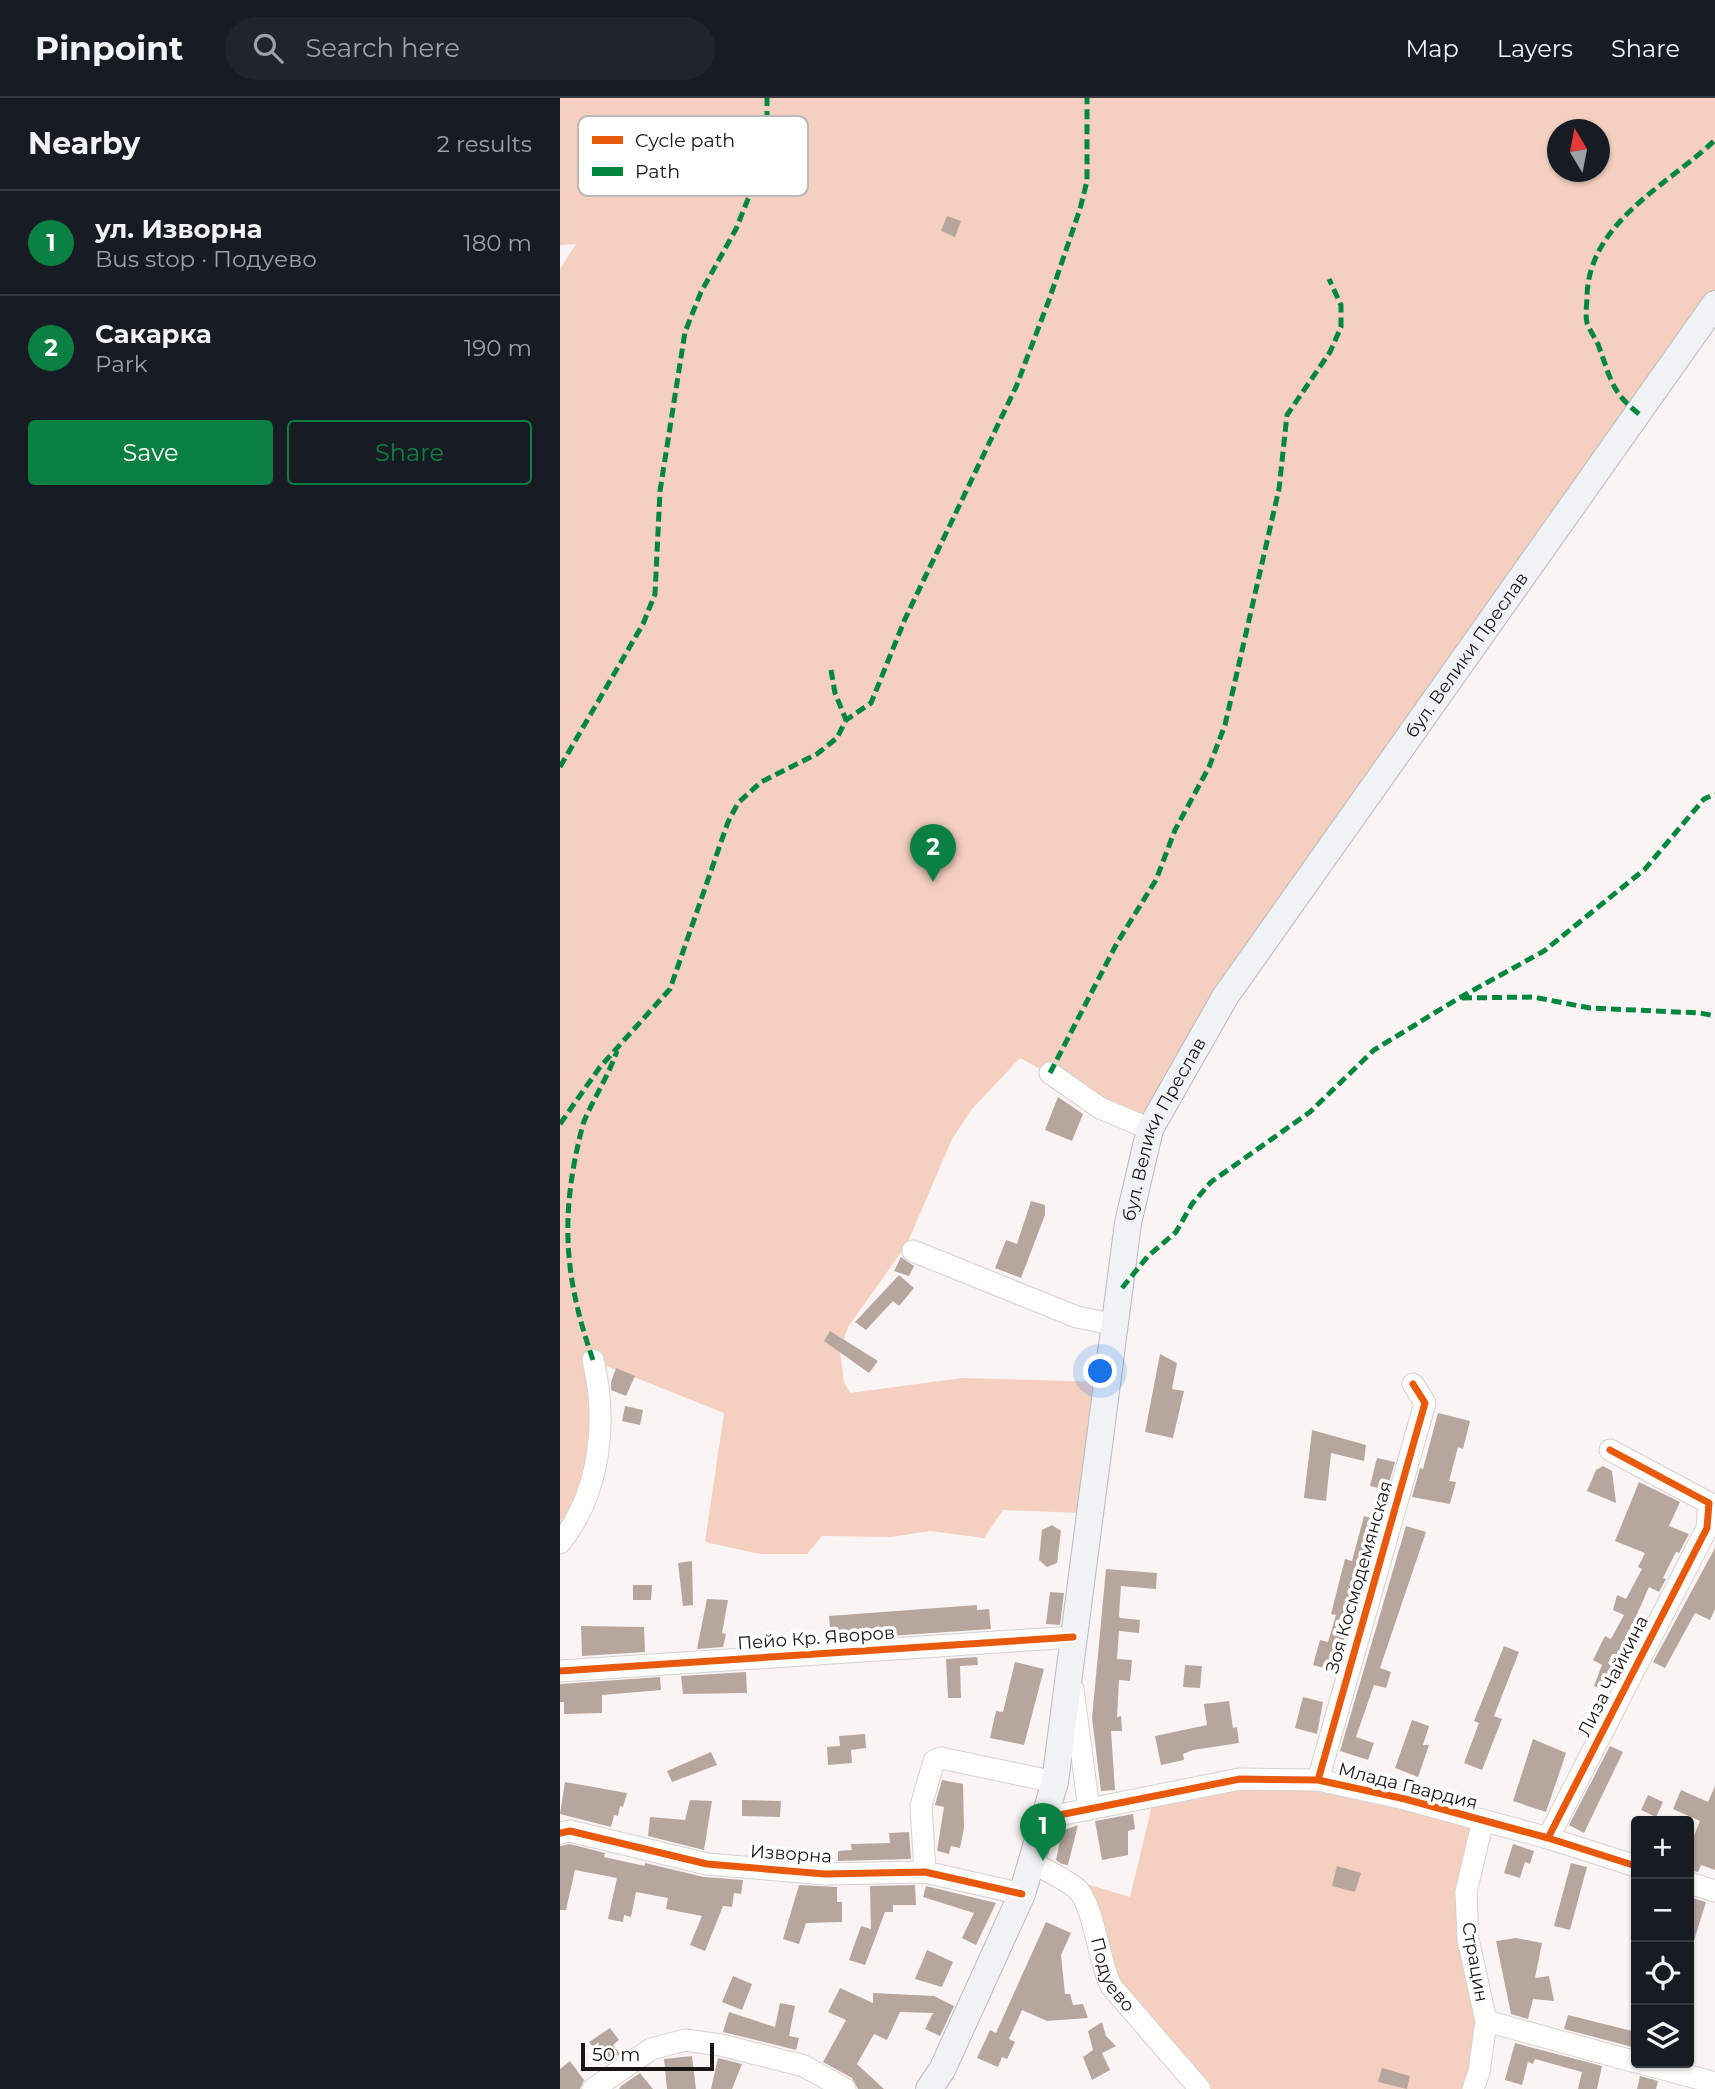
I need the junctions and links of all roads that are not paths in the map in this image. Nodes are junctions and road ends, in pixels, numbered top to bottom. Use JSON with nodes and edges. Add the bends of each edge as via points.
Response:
{"nodes":[{"id":1,"x":1715,"y":304,"type":"edge"},
{"id":2,"x":1050,"y":1073,"type":"dead end"},
{"id":3,"x":1150,"y":1129,"type":"junction"},
{"id":4,"x":913,"y":1251,"type":"dead end"},
{"id":5,"x":1117,"y":1325,"type":"junction"},
{"id":6,"x":593,"y":1360,"type":"dead end"},
{"id":7,"x":1413,"y":1384,"type":"dead end"},
{"id":8,"x":1610,"y":1450,"type":"dead end"},
{"id":9,"x":1711,"y":1531,"type":"edge"},
{"id":10,"x":560,"y":1543,"type":"edge"},
{"id":11,"x":1073,"y":1637,"type":"junction"},
{"id":12,"x":560,"y":1671,"type":"edge"},
{"id":13,"x":1071,"y":1673,"type":"junction"},
{"id":14,"x":1318,"y":1780,"type":"junction"},
{"id":15,"x":1055,"y":1782,"type":"junction"},
{"id":16,"x":1090,"y":1808,"type":"junction"},
{"id":17,"x":1044,"y":1818,"type":"junction"},
{"id":18,"x":1483,"y":1820,"type":"junction"},
{"id":19,"x":560,"y":1833,"type":"edge"},
{"id":20,"x":1548,"y":1838,"type":"junction"},
{"id":21,"x":1031,"y":1862,"type":"junction"},
{"id":22,"x":1631,"y":1864,"type":"edge"},
{"id":23,"x":925,"y":1872,"type":"junction"},
{"id":24,"x":1694,"y":1885,"type":"edge"},
{"id":25,"x":1715,"y":1892,"type":"edge"},
{"id":26,"x":1022,"y":1894,"type":"junction"},
{"id":27,"x":1486,"y":2021,"type":"junction"},
{"id":28,"x":1631,"y":2060,"type":"edge"},
{"id":29,"x":1660,"y":2068,"type":"edge"},
{"id":30,"x":940,"y":2083,"type":"edge"},
{"id":31,"x":1715,"y":2083,"type":"edge"},
{"id":32,"x":593,"y":2089,"type":"edge"},
{"id":33,"x":845,"y":2089,"type":"edge"},
{"id":34,"x":1200,"y":2089,"type":"edge"},
{"id":35,"x":1473,"y":2089,"type":"edge"}],
"edges":[{"from":1,"to":3,"type":"main road","name":"бул. Велики Преслав","via":[[1225,997]]},
{"from":2,"to":3,"type":"street","via":[[1100,1108]]},
{"from":3,"to":5,"type":"main road","name":"бул. Велики Преслав","via":[[1128,1223]]},
{"from":4,"to":5,"type":"street","via":[[1077,1317]]},
{"from":5,"to":11,"type":"main road","name":"бул. Велики Преслав"},
{"from":6,"to":10,"type":"street","via":[[598,1380],[598,1450],[590,1493],[575,1525]]},
{"from":7,"to":14,"type":"street","name":"Зоя Космодемянская","via":[[1424,1403]]},
{"from":8,"to":9,"type":"street","name":"Лиза Чайкина","via":[[1710,1503]]},
{"from":9,"to":20,"type":"street","name":"Лиза Чайкина"},
{"from":11,"to":12,"type":"street","name":"Пейо Кр. Яворов"},
{"from":11,"to":13,"type":"main road","name":"бул. Велики Преслав"},
{"from":13,"to":15,"type":"main road","name":"бул. Велики Преслав"},
{"from":13,"to":16,"type":"street"},
{"from":14,"to":16,"type":"street","name":"Млада Гвардия","via":[[1240,1779]]},
{"from":14,"to":18,"type":"street","name":"Млада Гвардия"},
{"from":15,"to":17,"type":"main road","name":"бул. Велики Преслав"},
{"from":15,"to":23,"type":"street","via":[[942,1758],[934,1761],[920,1806]]},
{"from":16,"to":17,"type":"street","name":"Млада Гвардия"},
{"from":17,"to":21,"type":"main road","name":"бул. Велики Преслав"},
{"from":18,"to":20,"type":"street","name":"Млада Гвардия"},
{"from":18,"to":27,"type":"street","name":"Страцин","via":[[1466,1892],[1468,1939]]},
{"from":19,"to":23,"type":"street","name":"Изворна","via":[[707,1864],[825,1874]]},
{"from":20,"to":22,"type":"street","name":"Млада Гвардия"},
{"from":21,"to":26,"type":"main road","name":"бул. Велики Преслав"},
{"from":21,"to":34,"type":"street","name":"Подуево","via":[[1079,1890],[1111,1986]]},
{"from":23,"to":26,"type":"street","name":"Изворна"},
{"from":24,"to":25,"type":"street"},
{"from":26,"to":30,"type":"main road","name":"бул. Велики Преслав"},
{"from":27,"to":28,"type":"street","name":"Страцин"},
{"from":27,"to":35,"type":"street","name":"Страцин"},
{"from":29,"to":31,"type":"street","name":"Страцин"},
{"from":32,"to":33,"type":"street","via":[[651,2049],[685,2040],[804,2066]]}]}
